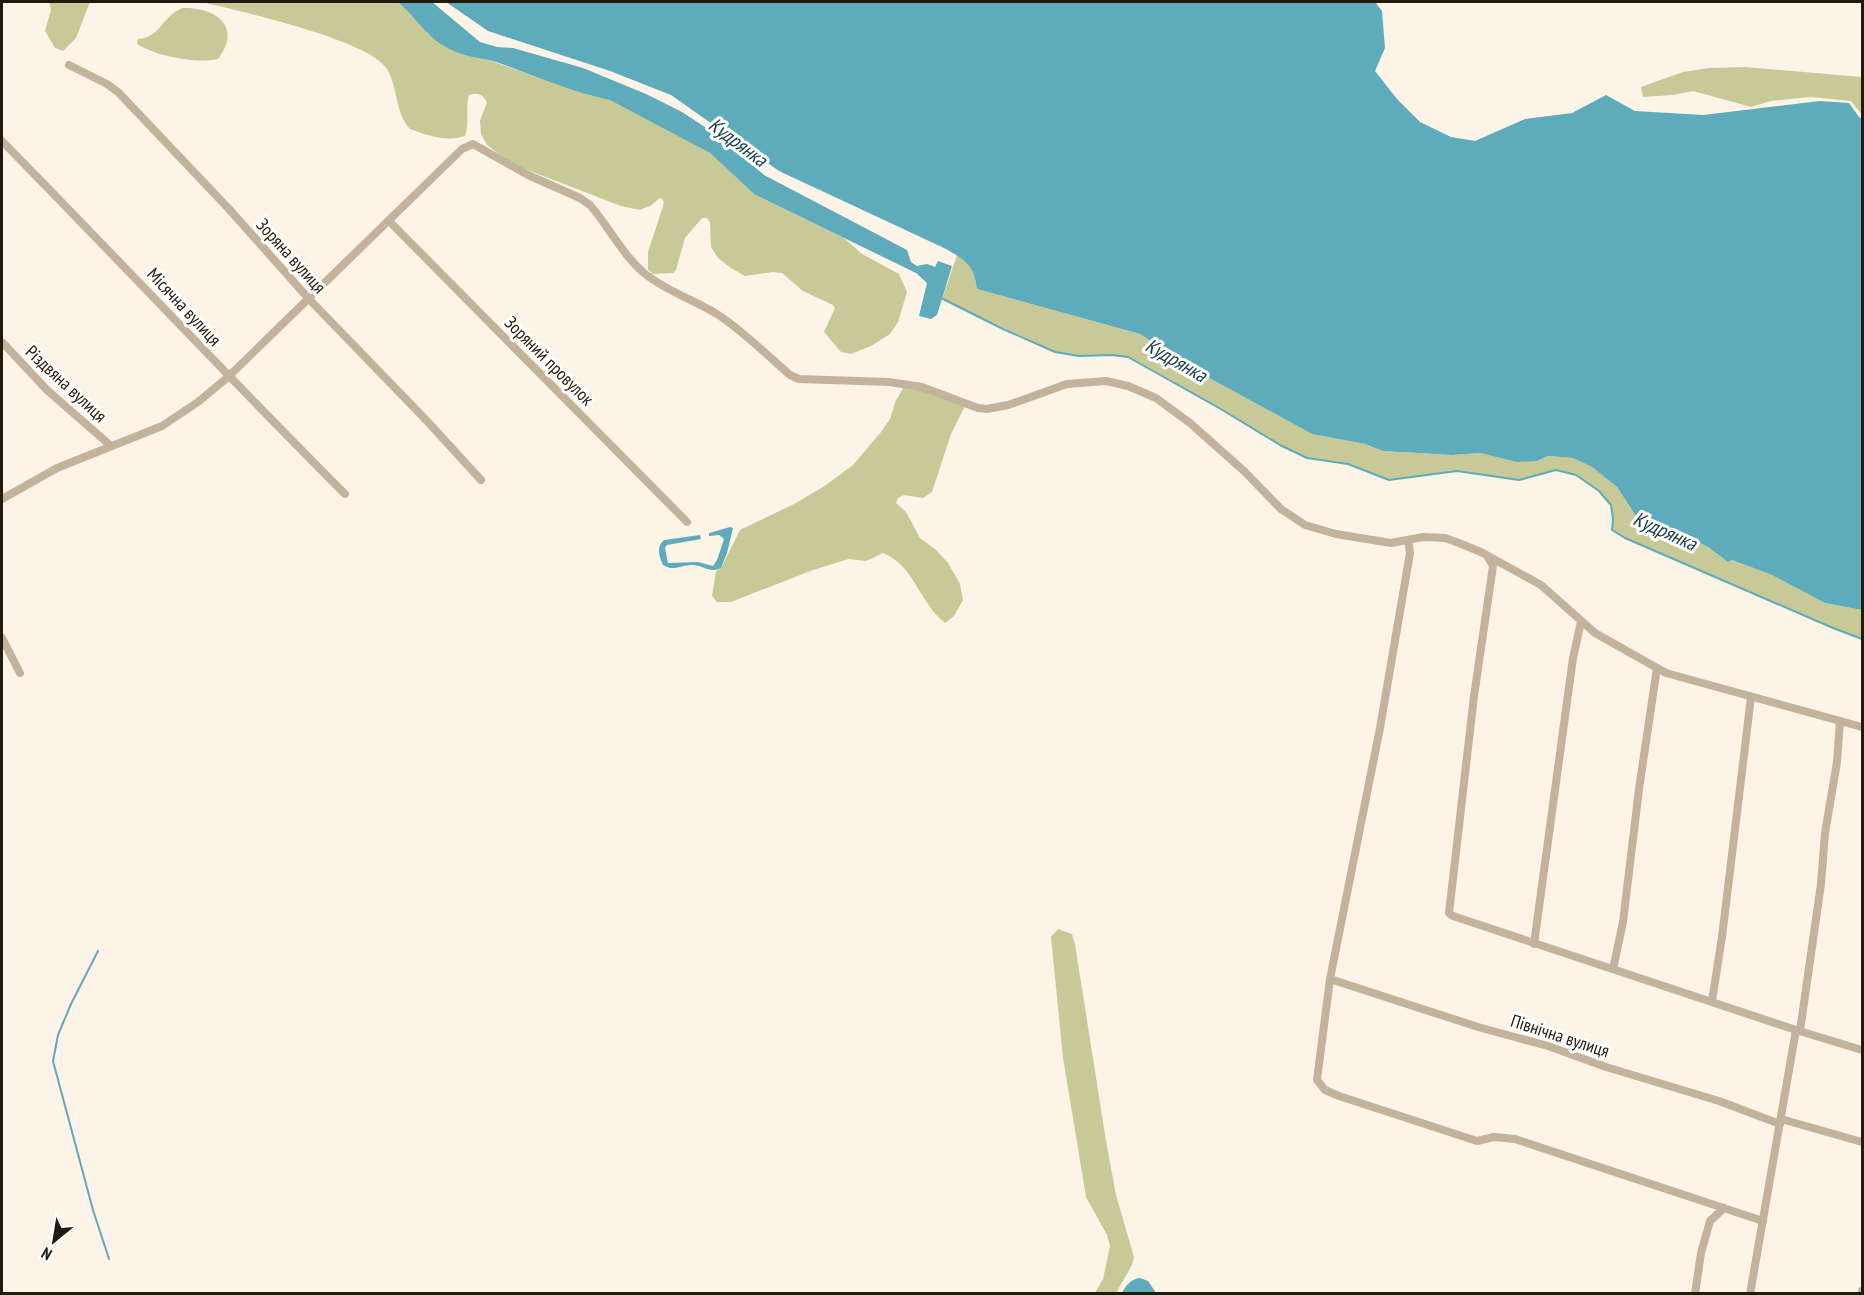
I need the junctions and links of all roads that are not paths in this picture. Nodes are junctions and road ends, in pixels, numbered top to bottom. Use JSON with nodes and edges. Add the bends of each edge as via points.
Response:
{"nodes":[{"id":1,"x":69,"y":65,"type":"dead end"},
{"id":2,"x":2,"y":141,"type":"edge"},
{"id":3,"x":389,"y":220,"type":"junction"},
{"id":4,"x":309,"y":299,"type":"junction"},
{"id":5,"x":2,"y":342,"type":"edge"},
{"id":6,"x":228,"y":377,"type":"junction"},
{"id":7,"x":111,"y":446,"type":"junction"},
{"id":8,"x":481,"y":480,"type":"dead end"},
{"id":9,"x":345,"y":494,"type":"dead end"},
{"id":10,"x":2,"y":499,"type":"edge"},
{"id":11,"x":687,"y":522,"type":"dead end"},
{"id":12,"x":1408,"y":540,"type":"junction"},
{"id":13,"x":1487,"y":556,"type":"junction"},
{"id":14,"x":1581,"y":622,"type":"junction"},
{"id":15,"x":2,"y":638,"type":"edge"},
{"id":16,"x":1657,"y":668,"type":"junction"},
{"id":17,"x":20,"y":673,"type":"dead end"},
{"id":18,"x":1751,"y":697,"type":"junction"},
{"id":19,"x":1840,"y":721,"type":"junction"},
{"id":20,"x":1863,"y":727,"type":"edge"},
{"id":21,"x":1534,"y":944,"type":"junction"},
{"id":22,"x":1612,"y":969,"type":"junction"},
{"id":23,"x":1330,"y":979,"type":"junction"},
{"id":24,"x":1712,"y":1001,"type":"junction"},
{"id":25,"x":1798,"y":1030,"type":"junction"},
{"id":26,"x":1863,"y":1050,"type":"edge"},
{"id":27,"x":1781,"y":1121,"type":"junction"},
{"id":28,"x":1863,"y":1142,"type":"edge"},
{"id":29,"x":1724,"y":1208,"type":"junction"},
{"id":30,"x":1763,"y":1221,"type":"junction"},
{"id":31,"x":1695,"y":1293,"type":"edge"},
{"id":32,"x":1750,"y":1293,"type":"edge"}],
"edges":[{"from":1,"to":4,"type":"street","name":"Зоряна вулиця","via":[[118,92]]},
{"from":2,"to":6,"type":"street","name":"Місячна вулиця"},
{"from":3,"to":4,"type":"street"},
{"from":3,"to":11,"type":"street","name":"Зоряний провулок"},
{"from":3,"to":12,"type":"street","via":[[462,149],[473,144],[590,205],[635,265],[739,330],[790,375],[806,381],[849,380],[922,387],[987,409],[1066,384],[1106,381],[1128,386],[1156,398],[1190,423],[1281,509],[1305,525],[1355,538],[1392,543]]},
{"from":4,"to":6,"type":"street"},
{"from":4,"to":8,"type":"street","name":"Зоряна вулиця"},
{"from":5,"to":7,"type":"street","name":"Різдвяна вулиця","via":[[47,390]]},
{"from":6,"to":7,"type":"street","via":[[182,415]]},
{"from":6,"to":9,"type":"street","name":"Місячна вулиця"},
{"from":7,"to":10,"type":"street","via":[[57,468]]},
{"from":12,"to":13,"type":"street","via":[[1445,538]]},
{"from":12,"to":23,"type":"street","via":[[1410,554],[1380,728]]},
{"from":13,"to":14,"type":"street","via":[[1541,585]]},
{"from":13,"to":21,"type":"street","via":[[1493,566],[1449,913]]},
{"from":14,"to":16,"type":"street"},
{"from":14,"to":21,"type":"street"},
{"from":15,"to":17,"type":"street"},
{"from":16,"to":18,"type":"street"},
{"from":16,"to":22,"type":"street","via":[[1623,922]]},
{"from":18,"to":19,"type":"street"},
{"from":18,"to":24,"type":"street"},
{"from":19,"to":20,"type":"street"},
{"from":19,"to":25,"type":"street","via":[[1821,884]]},
{"from":21,"to":22,"type":"street"},
{"from":22,"to":24,"type":"street"},
{"from":23,"to":27,"type":"street","name":"Північна вулиця"},
{"from":23,"to":29,"type":"street","via":[[1317,1080],[1325,1090],[1478,1141],[1494,1137],[1515,1139]]},
{"from":24,"to":25,"type":"street"},
{"from":25,"to":26,"type":"street"},
{"from":25,"to":27,"type":"street"},
{"from":27,"to":28,"type":"street","name":"Північна вулиця"},
{"from":27,"to":30,"type":"street"},
{"from":29,"to":30,"type":"street"},
{"from":29,"to":31,"type":"street","via":[[1710,1221]]},
{"from":30,"to":32,"type":"street"}]}
